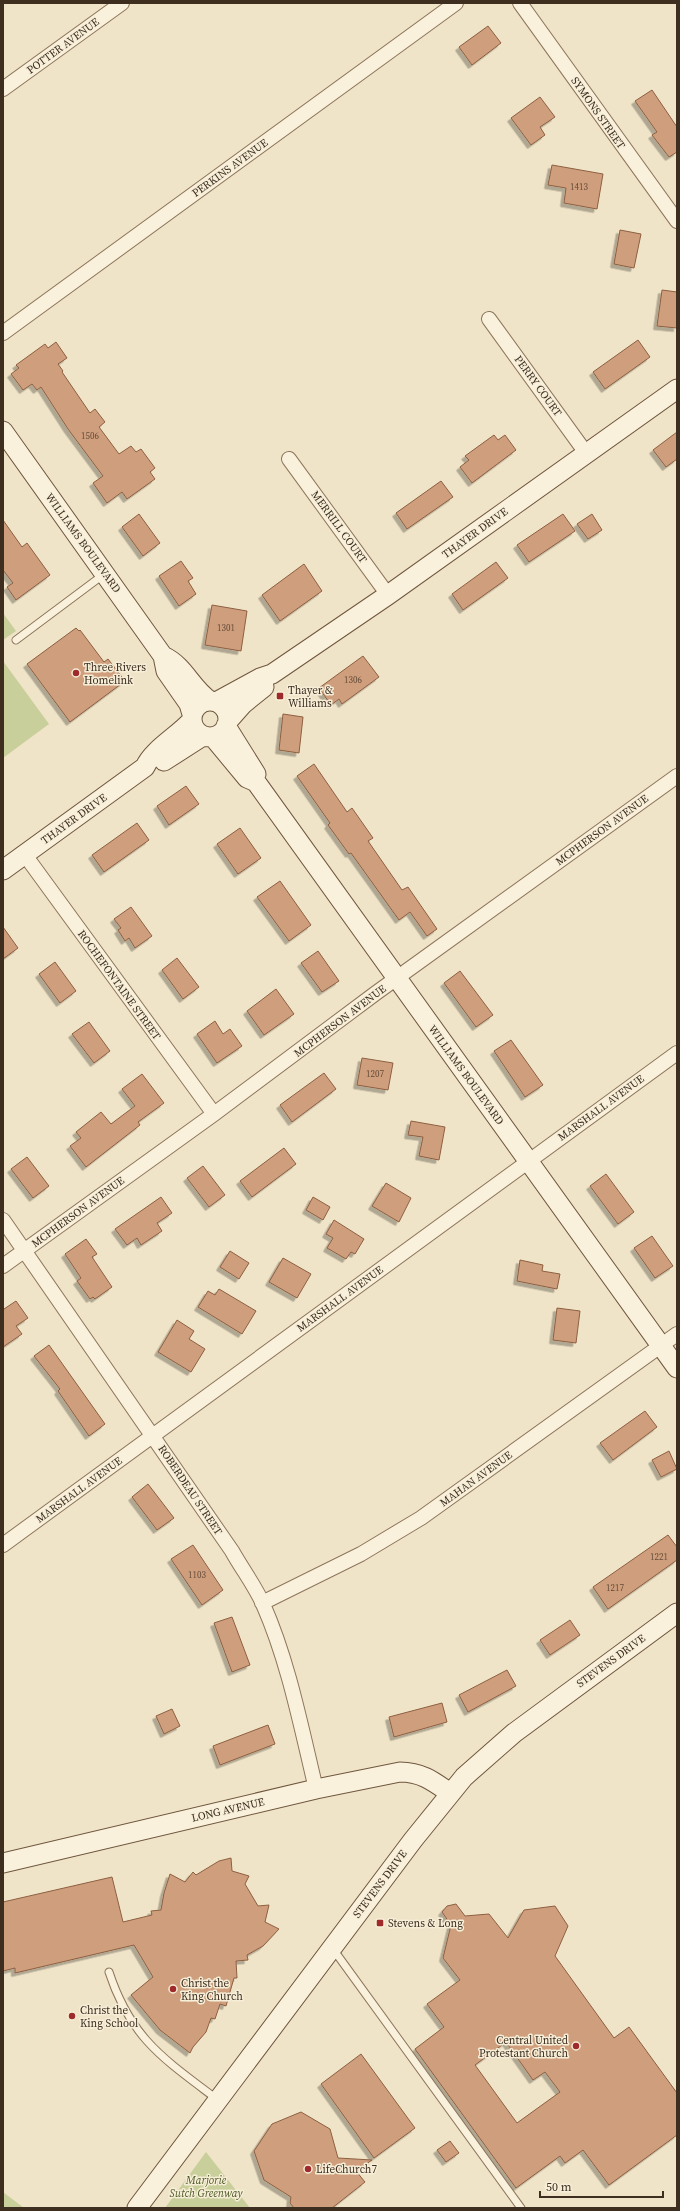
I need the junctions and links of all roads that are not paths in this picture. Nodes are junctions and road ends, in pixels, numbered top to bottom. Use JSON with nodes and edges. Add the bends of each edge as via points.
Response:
{"nodes":[{"id":1,"x":122,"y":3,"type":"edge"},
{"id":2,"x":456,"y":3,"type":"edge"},
{"id":3,"x":520,"y":3,"type":"edge"},
{"id":4,"x":3,"y":90,"type":"edge"},
{"id":5,"x":677,"y":222,"type":"edge"},
{"id":6,"x":489,"y":319,"type":"dead end"},
{"id":7,"x":3,"y":333,"type":"edge"},
{"id":8,"x":677,"y":389,"type":"edge"},
{"id":9,"x":3,"y":431,"type":"edge"},
{"id":10,"x":586,"y":453,"type":"junction"},
{"id":11,"x":289,"y":459,"type":"dead end"},
{"id":12,"x":105,"y":574,"type":"junction"},
{"id":13,"x":388,"y":595,"type":"junction"},
{"id":14,"x":16,"y":640,"type":"dead end"},
{"id":15,"x":163,"y":656,"type":"junction"},
{"id":16,"x":272,"y":674,"type":"junction"},
{"id":17,"x":213,"y":701,"type":"junction"},
{"id":18,"x":192,"y":717,"type":"junction"},
{"id":19,"x":218,"y":730,"type":"junction"},
{"id":20,"x":145,"y":767,"type":"junction"},
{"id":21,"x":677,"y":776,"type":"edge"},
{"id":22,"x":25,"y":855,"type":"junction"},
{"id":23,"x":3,"y":870,"type":"edge"},
{"id":24,"x":396,"y":978,"type":"junction"},
{"id":25,"x":677,"y":1053,"type":"edge"},
{"id":26,"x":214,"y":1114,"type":"junction"},
{"id":27,"x":527,"y":1161,"type":"junction"},
{"id":28,"x":3,"y":1220,"type":"edge"},
{"id":29,"x":25,"y":1250,"type":"junction"},
{"id":30,"x":3,"y":1266,"type":"edge"},
{"id":31,"x":677,"y":1334,"type":"edge"},
{"id":32,"x":661,"y":1346,"type":"junction"},
{"id":33,"x":677,"y":1368,"type":"edge"},
{"id":34,"x":154,"y":1437,"type":"junction"},
{"id":35,"x":3,"y":1545,"type":"edge"},
{"id":36,"x":262,"y":1603,"type":"junction"},
{"id":37,"x":677,"y":1613,"type":"edge"},
{"id":38,"x":316,"y":1790,"type":"junction"},
{"id":39,"x":450,"y":1793,"type":"junction"},
{"id":40,"x":3,"y":1864,"type":"edge"},
{"id":41,"x":332,"y":1948,"type":"junction"},
{"id":42,"x":109,"y":1972,"type":"dead end"},
{"id":43,"x":218,"y":2100,"type":"junction"},
{"id":44,"x":137,"y":2208,"type":"edge"},
{"id":45,"x":521,"y":2208,"type":"edge"}],
"edges":[{"from":1,"to":4,"type":"street","name":"POTTER AVENUE"},
{"from":2,"to":7,"type":"street","name":"PERKINS AVENUE"},
{"from":3,"to":5,"type":"street","name":"SYMONS STREET"},
{"from":6,"to":10,"type":"street","name":"PERRY COURT"},
{"from":8,"to":10,"type":"street","name":"THAYER DRIVE"},
{"from":9,"to":12,"type":"street","name":"WILLIAMS BOULEVARD"},
{"from":10,"to":13,"type":"street","name":"THAYER DRIVE"},
{"from":11,"to":13,"type":"street","name":"MERRILL COURT"},
{"from":12,"to":14,"type":"lane"},
{"from":12,"to":15,"type":"street","name":"WILLIAMS BOULEVARD"},
{"from":13,"to":16,"type":"street","name":"THAYER DRIVE"},
{"from":15,"to":17,"type":"street","name":"WILLIAMS BOULEVARD","via":[[176,662],[200,693]]},
{"from":15,"to":18,"type":"street","name":"WILLIAMS BOULEVARD","via":[[166,671],[189,704]]},
{"from":16,"to":17,"type":"street","name":"THAYER DRIVE"},
{"from":16,"to":19,"type":"street","name":"THAYER DRIVE","via":[[265,686]]},
{"from":17,"to":18,"type":"street","via":[[199,704]]},
{"from":17,"to":19,"type":"street","via":[[225,709]]},
{"from":18,"to":19,"type":"street","via":[[196,731]]},
{"from":18,"to":20,"type":"street","name":"THAYER DRIVE","via":[[182,731],[149,758]]},
{"from":19,"to":20,"type":"street","name":"THAYER DRIVE","via":[[155,768]]},
{"from":19,"to":24,"type":"street","name":"WILLIAMS BOULEVARD","via":[[256,772],[256,782]]},
{"from":20,"to":22,"type":"street","name":"THAYER DRIVE"},
{"from":21,"to":24,"type":"street","name":"MCPHERSON AVENUE"},
{"from":22,"to":23,"type":"street","name":"THAYER DRIVE"},
{"from":22,"to":26,"type":"street","name":"ROCHEFONTAINE STREET"},
{"from":24,"to":26,"type":"street","name":"MCPHERSON AVENUE"},
{"from":24,"to":27,"type":"street","name":"WILLIAMS BOULEVARD"},
{"from":25,"to":27,"type":"street","name":"MARSHALL AVENUE"},
{"from":26,"to":29,"type":"street","name":"MCPHERSON AVENUE"},
{"from":27,"to":32,"type":"street","name":"WILLIAMS BOULEVARD"},
{"from":27,"to":34,"type":"street","name":"MARSHALL AVENUE"},
{"from":28,"to":29,"type":"street","name":"ROBERDEAU STREET"},
{"from":29,"to":30,"type":"street","name":"MCPHERSON AVENUE"},
{"from":29,"to":34,"type":"street","name":"ROBERDEAU STREET"},
{"from":31,"to":32,"type":"street","name":"MAHAN AVENUE"},
{"from":32,"to":33,"type":"street","name":"WILLIAMS BOULEVARD"},
{"from":32,"to":36,"type":"street","name":"MAHAN AVENUE","via":[[420,1518],[361,1554]]},
{"from":34,"to":35,"type":"street","name":"MARSHALL AVENUE"},
{"from":34,"to":36,"type":"street","name":"ROBERDEAU STREET","via":[[232,1551]]},
{"from":36,"to":38,"type":"street","name":"ROBERDEAU STREET","via":[[293,1694]]},
{"from":37,"to":39,"type":"street","name":"STEVENS DRIVE","via":[[514,1733],[479,1762]]},
{"from":38,"to":39,"type":"street","name":"LONG AVENUE","via":[[400,1772],[411,1772],[427,1777]]},
{"from":38,"to":40,"type":"street","name":"LONG AVENUE"},
{"from":39,"to":41,"type":"street","name":"STEVENS DRIVE"},
{"from":41,"to":43,"type":"street","name":"STEVENS DRIVE"},
{"from":41,"to":45,"type":"lane"},
{"from":42,"to":43,"type":"lane","via":[[122,2006],[144,2040],[174,2067]]},
{"from":43,"to":44,"type":"street","name":"STEVENS DRIVE"}]}
